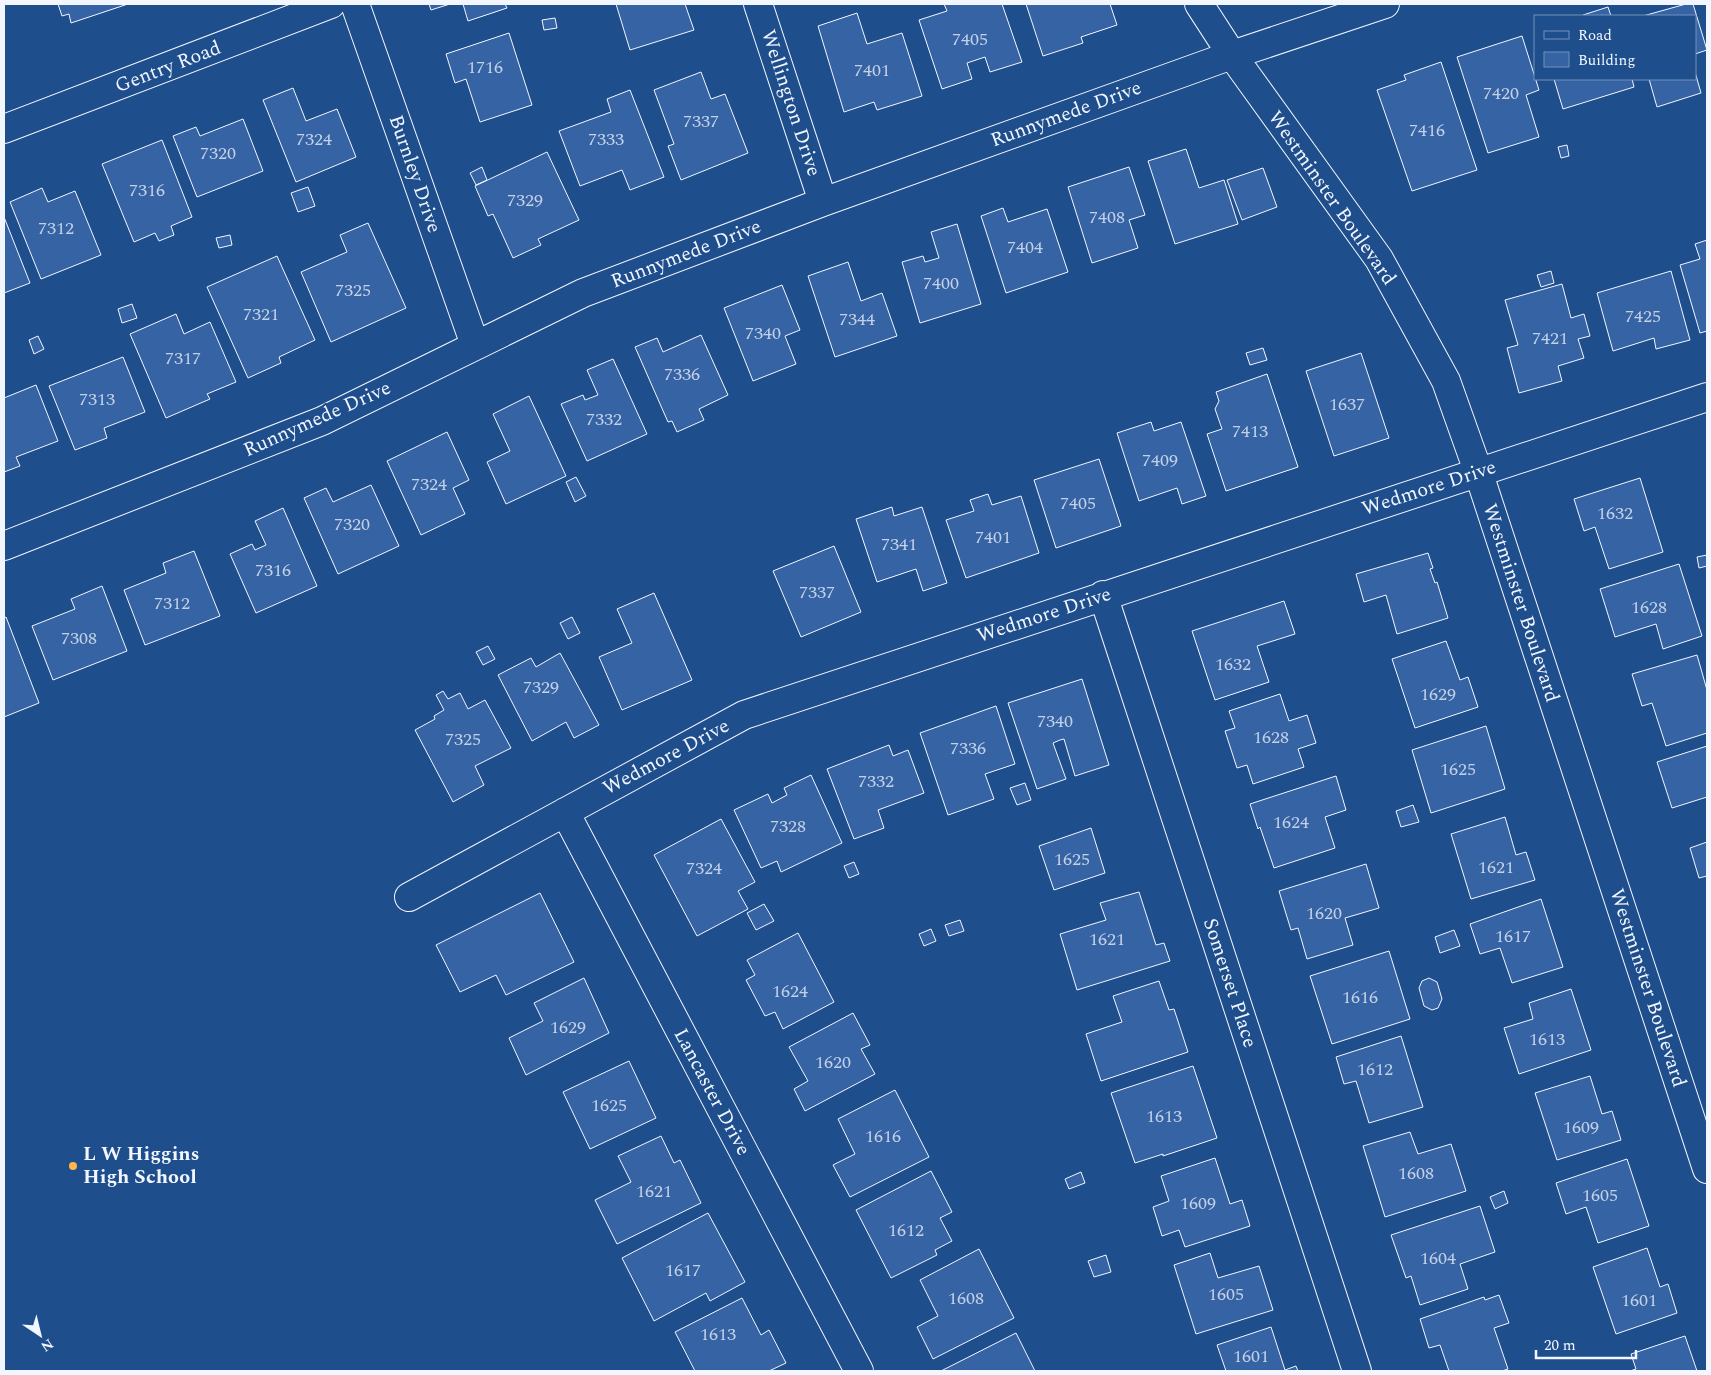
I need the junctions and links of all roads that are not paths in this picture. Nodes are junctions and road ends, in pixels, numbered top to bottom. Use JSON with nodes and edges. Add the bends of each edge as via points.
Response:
{"nodes":[{"id":1,"x":331,"y":4,"type":"edge"},
{"id":2,"x":355,"y":4,"type":"edge"},
{"id":3,"x":758,"y":4,"type":"edge"},
{"id":4,"x":1198,"y":4,"type":"edge"},
{"id":5,"x":1385,"y":4,"type":"edge"},
{"id":6,"x":1232,"y":55,"type":"junction"},
{"id":7,"x":4,"y":129,"type":"edge"},
{"id":8,"x":824,"y":202,"type":"junction"},
{"id":9,"x":476,"y":345,"type":"junction"},
{"id":10,"x":1707,"y":396,"type":"edge"},
{"id":11,"x":1478,"y":471,"type":"junction"},
{"id":12,"x":4,"y":546,"type":"edge"},
{"id":13,"x":1103,"y":595,"type":"junction"},
{"id":14,"x":565,"y":812,"type":"junction"},
{"id":15,"x":409,"y":897,"type":"dead end"},
{"id":16,"x":1707,"y":1169,"type":"edge"},
{"id":17,"x":860,"y":1371,"type":"edge"},
{"id":18,"x":1357,"y":1371,"type":"edge"}],
"edges":[{"from":1,"to":7,"type":"street","name":"Gentry Road"},
{"from":2,"to":9,"type":"street","name":"Burnley Drive"},
{"from":3,"to":8,"type":"street","name":"Wellington Drive"},
{"from":4,"to":6,"type":"street","name":"Westminster Boulevard"},
{"from":5,"to":6,"type":"street","name":"Runnymede Drive"},
{"from":6,"to":8,"type":"street","name":"Runnymede Drive"},
{"from":6,"to":11,"type":"street","name":"Westminster Boulevard","via":[[1379,259],[1446,380]]},
{"from":8,"to":9,"type":"street","name":"Runnymede Drive","via":[[583,293]]},
{"from":9,"to":12,"type":"street","name":"Runnymede Drive","via":[[322,421]]},
{"from":10,"to":11,"type":"street","name":"Wedmore Drive"},
{"from":11,"to":13,"type":"street","name":"Wedmore Drive"},
{"from":11,"to":16,"type":"street","name":"Westminster Boulevard"},
{"from":13,"to":14,"type":"street","name":"Wedmore Drive","via":[[744,715]]},
{"from":13,"to":18,"type":"street","name":"Somerset Place"},
{"from":14,"to":15,"type":"street","name":"Wedmore Drive"},
{"from":14,"to":17,"type":"street","name":"Lancaster Drive"}]}
